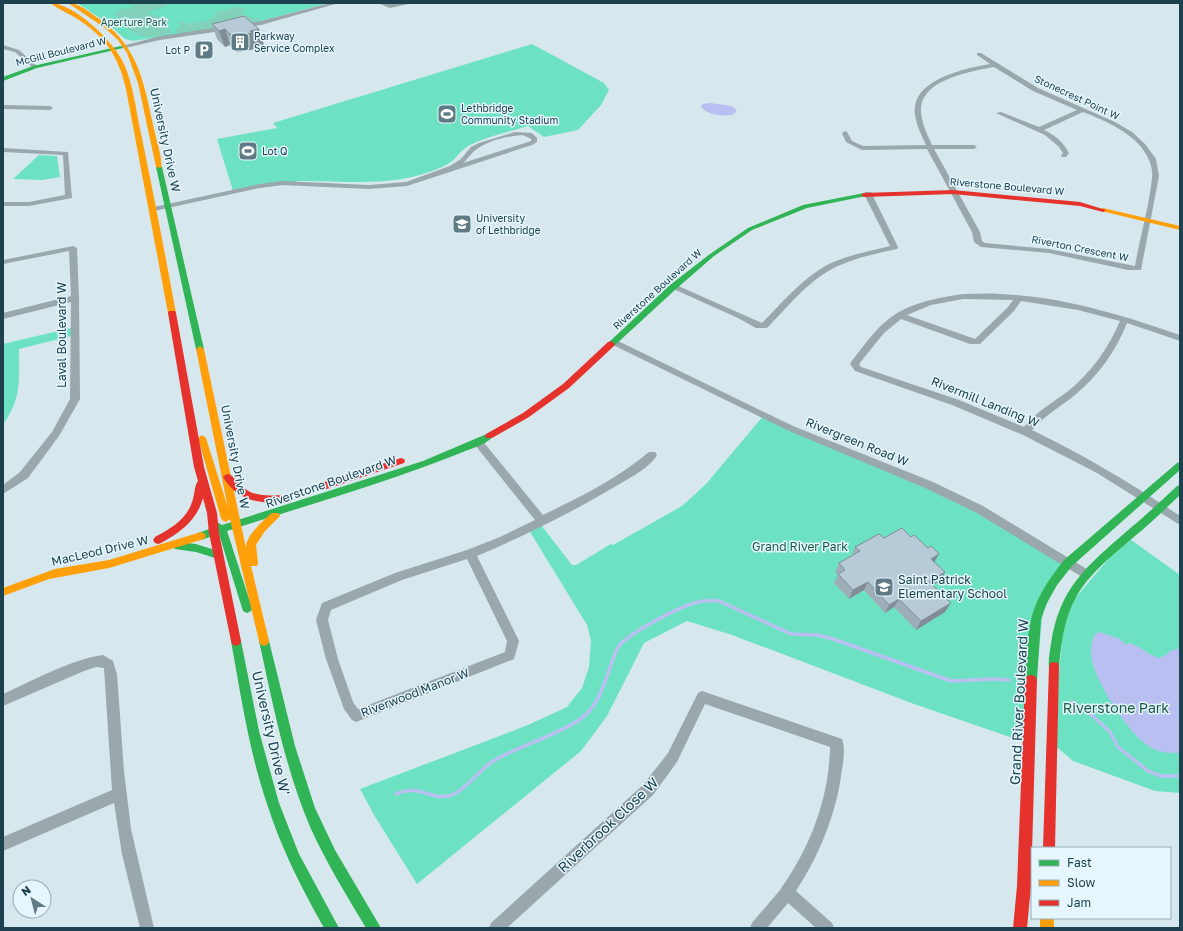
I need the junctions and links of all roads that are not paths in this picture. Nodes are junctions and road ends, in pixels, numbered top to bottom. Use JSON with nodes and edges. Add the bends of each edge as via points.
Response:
{"nodes":[{"id":1,"x":52,"y":3,"type":"edge"},
{"id":2,"x":70,"y":3,"type":"edge"},
{"id":3,"x":332,"y":3,"type":"edge"},
{"id":4,"x":381,"y":3,"type":"edge"},
{"id":5,"x":410,"y":3,"type":"edge"},
{"id":6,"x":88,"y":24,"type":"junction"},
{"id":7,"x":102,"y":36,"type":"junction"},
{"id":8,"x":125,"y":46,"type":"junction"},
{"id":9,"x":3,"y":47,"type":"edge"},
{"id":10,"x":113,"y":49,"type":"junction"},
{"id":11,"x":979,"y":54,"type":"dead end"},
{"id":12,"x":74,"y":58,"type":"junction"},
{"id":13,"x":995,"y":65,"type":"junction"},
{"id":14,"x":35,"y":66,"type":"junction"},
{"id":15,"x":137,"y":69,"type":"junction"},
{"id":16,"x":3,"y":79,"type":"edge"},
{"id":17,"x":3,"y":107,"type":"edge"},
{"id":18,"x":50,"y":108,"type":"dead end"},
{"id":19,"x":1082,"y":110,"type":"junction"},
{"id":20,"x":999,"y":113,"type":"dead end"},
{"id":21,"x":1038,"y":130,"type":"junction"},
{"id":22,"x":845,"y":133,"type":"dead end"},
{"id":23,"x":929,"y":146,"type":"junction"},
{"id":24,"x":974,"y":147,"type":"dead end"},
{"id":25,"x":3,"y":150,"type":"edge"},
{"id":26,"x":1064,"y":156,"type":"dead end"},
{"id":27,"x":436,"y":175,"type":"junction"},
{"id":28,"x":953,"y":192,"type":"junction"},
{"id":29,"x":868,"y":194,"type":"junction"},
{"id":30,"x":3,"y":204,"type":"edge"},
{"id":31,"x":167,"y":206,"type":"junction"},
{"id":32,"x":154,"y":209,"type":"junction"},
{"id":33,"x":1147,"y":220,"type":"junction"},
{"id":34,"x":1180,"y":228,"type":"edge"},
{"id":35,"x":3,"y":262,"type":"edge"},
{"id":36,"x":673,"y":287,"type":"junction"},
{"id":37,"x":76,"y":298,"type":"junction"},
{"id":38,"x":1019,"y":298,"type":"junction"},
{"id":39,"x":899,"y":315,"type":"junction"},
{"id":40,"x":3,"y":316,"type":"edge"},
{"id":41,"x":1125,"y":319,"type":"junction"},
{"id":42,"x":1180,"y":338,"type":"edge"},
{"id":43,"x":614,"y":342,"type":"junction"},
{"id":44,"x":185,"y":384,"type":"junction"},
{"id":45,"x":1026,"y":431,"type":"junction"},
{"id":46,"x":478,"y":442,"type":"junction"},
{"id":47,"x":455,"y":451,"type":"junction"},
{"id":48,"x":652,"y":455,"type":"dead end"},
{"id":49,"x":1180,"y":465,"type":"edge"},
{"id":50,"x":226,"y":472,"type":"junction"},
{"id":51,"x":201,"y":480,"type":"junction"},
{"id":52,"x":1180,"y":489,"type":"edge"},
{"id":53,"x":3,"y":490,"type":"edge"},
{"id":54,"x":1144,"y":497,"type":"junction"},
{"id":55,"x":286,"y":499,"type":"junction"},
{"id":56,"x":1161,"y":508,"type":"junction"},
{"id":57,"x":280,"y":512,"type":"junction"},
{"id":58,"x":230,"y":517,"type":"junction"},
{"id":59,"x":541,"y":520,"type":"junction"},
{"id":60,"x":1180,"y":521,"type":"edge"},
{"id":61,"x":213,"y":523,"type":"junction"},
{"id":62,"x":236,"y":526,"type":"junction"},
{"id":63,"x":218,"y":532,"type":"junction"},
{"id":64,"x":158,"y":540,"type":"junction"},
{"id":65,"x":171,"y":546,"type":"junction"},
{"id":66,"x":218,"y":554,"type":"junction"},
{"id":67,"x":470,"y":554,"type":"junction"},
{"id":68,"x":1068,"y":563,"type":"junction"},
{"id":69,"x":1086,"y":574,"type":"junction"},
{"id":70,"x":45,"y":576,"type":"junction"},
{"id":71,"x":3,"y":592,"type":"edge"},
{"id":72,"x":260,"y":625,"type":"junction"},
{"id":73,"x":277,"y":695,"type":"junction"},
{"id":74,"x":3,"y":700,"type":"edge"},
{"id":75,"x":120,"y":794,"type":"junction"},
{"id":76,"x":3,"y":844,"type":"edge"},
{"id":77,"x":1049,"y":847,"type":"edge"},
{"id":78,"x":787,"y":892,"type":"junction"},
{"id":79,"x":147,"y":928,"type":"edge"},
{"id":80,"x":332,"y":928,"type":"edge"},
{"id":81,"x":374,"y":928,"type":"edge"},
{"id":82,"x":496,"y":928,"type":"edge"},
{"id":83,"x":758,"y":928,"type":"edge"},
{"id":84,"x":827,"y":928,"type":"edge"},
{"id":85,"x":1020,"y":928,"type":"edge"}],
"edges":[{"from":1,"to":6,"type":"main road","name":"University Drive W","via":[[63,7]]},
{"from":2,"to":8,"type":"main road","name":"University Drive W","via":[[105,25]]},
{"from":3,"to":8,"type":"street","via":[[261,23]]},
{"from":4,"to":5,"type":"street","via":[[390,6]]},
{"from":6,"to":7,"type":"main road","name":"University Drive W"},
{"from":6,"to":8,"type":"main road","via":[[105,33],[116,43]]},
{"from":7,"to":10,"type":"main road","name":"University Drive W"},
{"from":7,"to":12,"type":"main road","via":[[103,42],[100,46]]},
{"from":8,"to":10,"type":"main road","name":"McGill Boulevard W"},
{"from":8,"to":15,"type":"main road","name":"University Drive W"},
{"from":9,"to":14,"type":"street","via":[[17,51]]},
{"from":10,"to":12,"type":"main road","name":"McGill Boulevard W"},
{"from":10,"to":15,"type":"main road","via":[[122,53]]},
{"from":10,"to":32,"type":"main road","name":"University Drive W","via":[[123,67]]},
{"from":11,"to":13,"type":"street","name":"Stonecrest Point W"},
{"from":12,"to":14,"type":"main road","name":"McGill Boulevard W"},
{"from":13,"to":19,"type":"street","name":"Stonecrest Point W","via":[[1031,87]]},
{"from":13,"to":23,"type":"street","via":[[949,76],[930,88],[922,97],[917,106]]},
{"from":14,"to":16,"type":"main road","name":"McGill Boulevard W"},
{"from":15,"to":31,"type":"main road","name":"University Drive W"},
{"from":17,"to":18,"type":"street"},
{"from":19,"to":21,"type":"street"},
{"from":19,"to":33,"type":"street","name":"Stonecrest Point W","via":[[1123,129],[1150,155],[1155,165],[1156,176]]},
{"from":20,"to":21,"type":"street"},
{"from":21,"to":26,"type":"street","via":[[1063,146],[1066,153]]},
{"from":22,"to":23,"type":"street","via":[[849,142],[862,148]]},
{"from":23,"to":24,"type":"street"},
{"from":23,"to":28,"type":"street"},
{"from":25,"to":30,"type":"street","via":[[66,153],[69,196],[29,204]]},
{"from":27,"to":27,"type":"street","via":[[457,166],[470,151],[482,144],[518,133],[530,134],[534,138],[534,142],[530,144]]},
{"from":27,"to":31,"type":"street","via":[[407,184],[390,186],[297,183],[267,185]]},
{"from":28,"to":29,"type":"main road","name":"Riverstone Boulevard W"},
{"from":28,"to":33,"type":"main road","name":"Riverstone Boulevard W","via":[[1080,204]]},
{"from":28,"to":33,"type":"street","name":"Riverton Crescent W","via":[[980,244],[1057,252],[1133,269],[1138,268]]},
{"from":29,"to":36,"type":"main road","name":"Riverstone Boulevard W","via":[[805,206],[750,229],[712,255]]},
{"from":29,"to":36,"type":"street","via":[[894,247],[860,255],[825,270],[802,287],[764,326]]},
{"from":31,"to":32,"type":"street"},
{"from":31,"to":50,"type":"main road","name":"University Drive W"},
{"from":32,"to":44,"type":"main road","name":"University Drive W"},
{"from":33,"to":34,"type":"main road","name":"Riverstone Boulevard W"},
{"from":35,"to":37,"type":"street","name":"Laval Boulevard W","via":[[73,248]]},
{"from":36,"to":43,"type":"main road","name":"Riverstone Boulevard W"},
{"from":37,"to":40,"type":"street"},
{"from":37,"to":53,"type":"street","name":"Laval Boulevard W","via":[[75,399],[56,434],[24,475]]},
{"from":38,"to":39,"type":"street","name":"Rivermill Landing W","via":[[971,297],[938,300]]},
{"from":38,"to":39,"type":"street","via":[[978,342]]},
{"from":38,"to":41,"type":"street","name":"Rivermill Landing W","via":[[1075,306]]},
{"from":39,"to":45,"type":"street","name":"Rivermill Landing W","via":[[888,324],[854,364],[855,366]]},
{"from":41,"to":42,"type":"street","name":"Rivermill Landing W"},
{"from":41,"to":45,"type":"street","via":[[1117,340],[1100,364],[1077,388],[1034,420]]},
{"from":43,"to":46,"type":"main road","name":"Riverstone Boulevard W","via":[[546,401]]},
{"from":43,"to":68,"type":"street","name":"Rivergreen Road W","via":[[790,428],[929,485],[979,509]]},
{"from":44,"to":51,"type":"main road","name":"University Drive W"},
{"from":44,"to":58,"type":"main road"},
{"from":45,"to":54,"type":"street","name":"Rivermill Landing W","via":[[1099,469]]},
{"from":46,"to":47,"type":"main road","name":"Riverstone Boulevard W"},
{"from":46,"to":59,"type":"street"},
{"from":47,"to":55,"type":"main road","name":"Riverstone Boulevard W","via":[[404,460]]},
{"from":47,"to":57,"type":"main road","name":"Riverstone Boulevard W"},
{"from":48,"to":59,"type":"street","name":"Riverwood Manor W","via":[[632,472],[593,495]]},
{"from":49,"to":54,"type":"main road","name":"Grand River Boulevard W"},
{"from":50,"to":55,"type":"main road","via":[[239,491],[251,497]]},
{"from":50,"to":58,"type":"main road","name":"University Drive W"},
{"from":51,"to":61,"type":"main road","name":"University Drive W"},
{"from":51,"to":64,"type":"main road","via":[[200,500],[192,515],[180,528]]},
{"from":52,"to":56,"type":"main road"},
{"from":54,"to":56,"type":"street","name":"Rivermill Landing W"},
{"from":54,"to":68,"type":"main road","name":"Grand River Boulevard W"},
{"from":55,"to":58,"type":"main road","name":"Riverstone Boulevard W"},
{"from":56,"to":60,"type":"street","name":"Rivermill Landing W"},
{"from":56,"to":69,"type":"main road"},
{"from":57,"to":62,"type":"main road","name":"Riverstone Boulevard W"},
{"from":57,"to":72,"type":"main road","via":[[262,528],[251,544]]},
{"from":58,"to":61,"type":"main road","name":"Riverstone Boulevard W"},
{"from":58,"to":62,"type":"main road","name":"University Drive W"},
{"from":59,"to":67,"type":"street","name":"Riverwood Manor W","via":[[504,540]]},
{"from":61,"to":63,"type":"main road","name":"University Drive W"},
{"from":61,"to":64,"type":"main road","name":"MacLeod Drive W"},
{"from":62,"to":63,"type":"main road","name":"Riverstone Boulevard W"},
{"from":62,"to":72,"type":"main road","name":"University Drive W"},
{"from":63,"to":65,"type":"main road","name":"MacLeod Drive W"},
{"from":63,"to":66,"type":"main road","name":"University Drive W'"},
{"from":63,"to":73,"type":"main road","via":[[245,600],[261,659]]},
{"from":64,"to":70,"type":"main road","name":"MacLeod Drive W"},
{"from":65,"to":66,"type":"main road","via":[[196,548]]},
{"from":65,"to":70,"type":"main road","name":"MacLeod Drive W","via":[[109,564]]},
{"from":66,"to":80,"type":"main road","name":"University Drive W'","via":[[254,734],[267,785],[286,838],[313,896]]},
{"from":67,"to":67,"type":"street","name":"Riverwood Manor W","via":[[399,576],[326,607],[322,620],[332,659],[348,705],[356,716],[510,655],[512,641]]},
{"from":68,"to":69,"type":"street","name":"Rivergreen Road W"},
{"from":68,"to":85,"type":"main road","name":"Grand River Boulevard W","via":[[1044,598],[1036,620]]},
{"from":69,"to":77,"type":"main road","via":[[1071,594],[1058,628],[1054,650]]},
{"from":70,"to":71,"type":"main road"},
{"from":72,"to":73,"type":"main road","name":"University Drive W"},
{"from":73,"to":81,"type":"main road","name":"University Drive W","via":[[293,763],[309,809],[338,868]]},
{"from":74,"to":75,"type":"street","via":[[93,663],[104,662],[109,665]]},
{"from":75,"to":76,"type":"street"},
{"from":75,"to":79,"type":"street","via":[[131,865]]},
{"from":78,"to":82,"type":"street","name":"Riverbrook Close W","via":[[808,856],[823,821],[838,763],[837,743],[702,697],[674,757],[661,777]]},
{"from":78,"to":83,"type":"street","name":"Riverbrook Close W"},
{"from":78,"to":84,"type":"street"}]}
